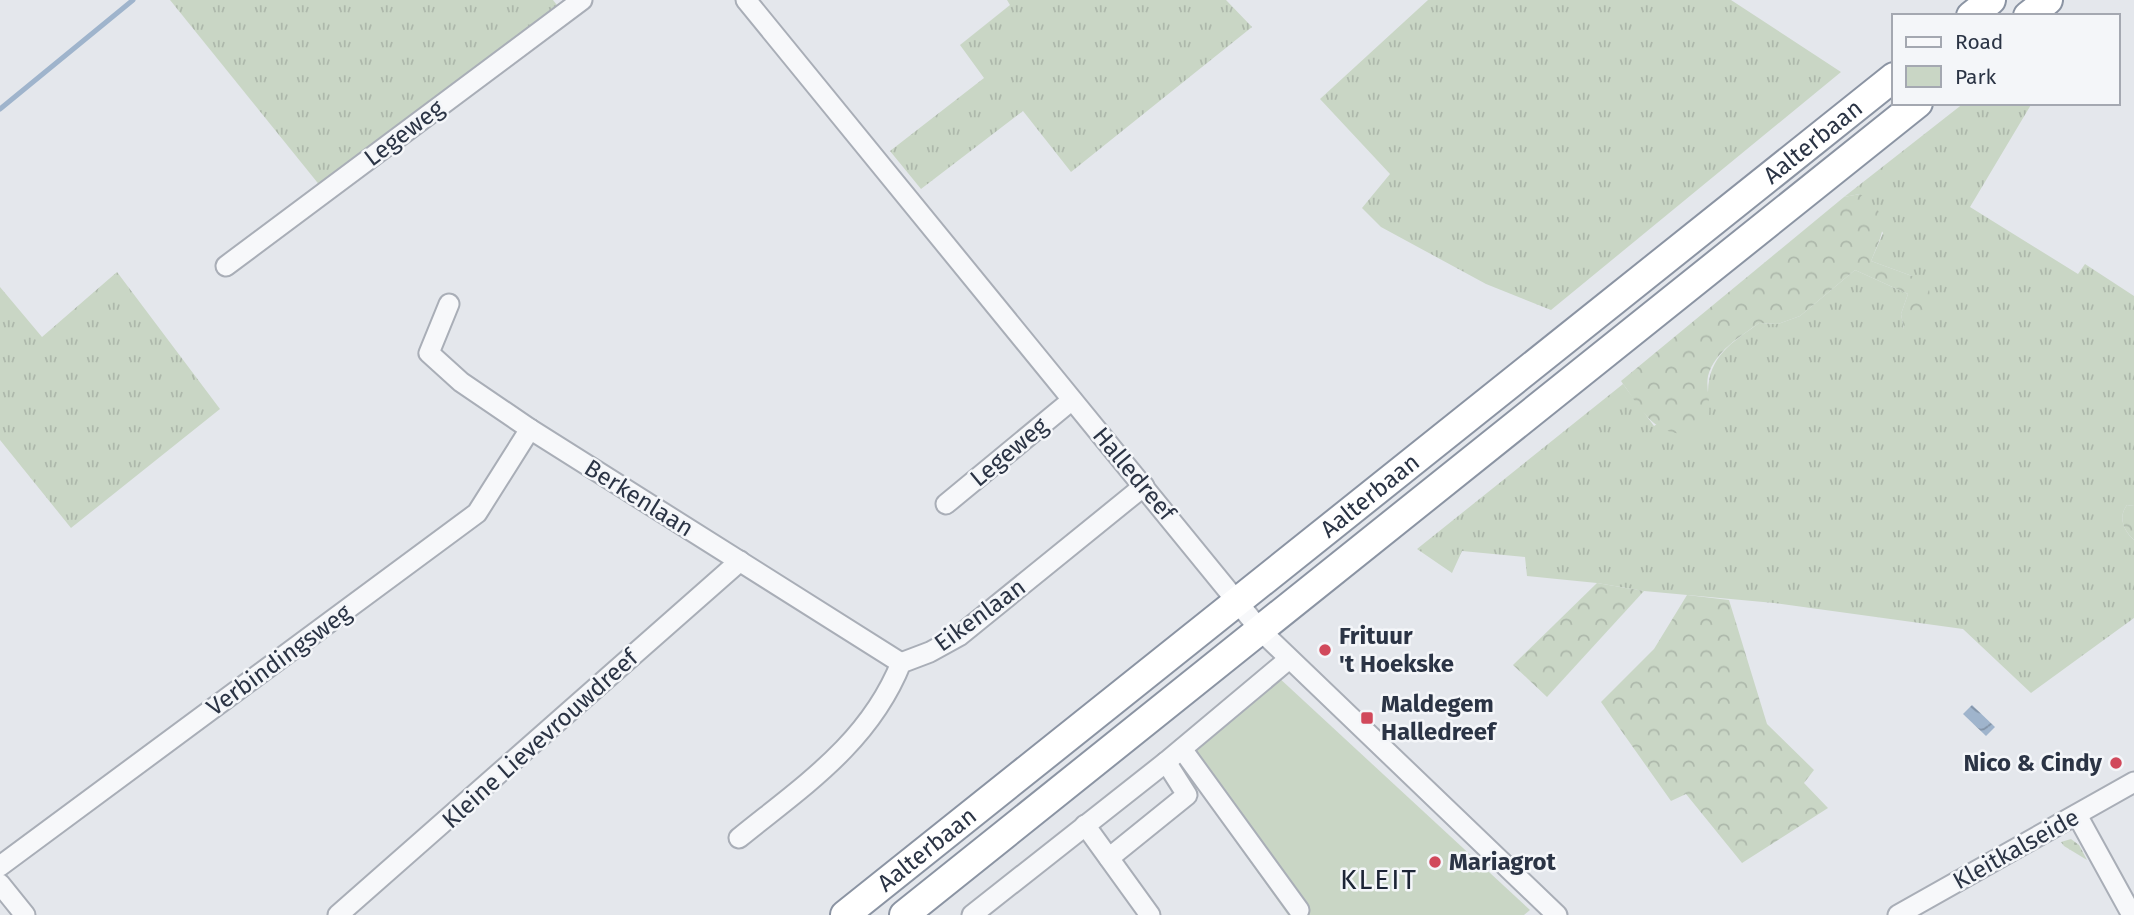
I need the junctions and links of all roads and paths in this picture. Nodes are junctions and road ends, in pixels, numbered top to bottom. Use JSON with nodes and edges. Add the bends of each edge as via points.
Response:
{"nodes":[{"id":1,"x":582,"y":0,"type":"edge"},
{"id":2,"x":746,"y":0,"type":"edge"},
{"id":3,"x":1991,"y":0,"type":"edge"},
{"id":4,"x":2048,"y":0,"type":"edge"},
{"id":5,"x":1974,"y":14,"type":"edge"},
{"id":6,"x":2030,"y":14,"type":"edge"},
{"id":7,"x":1892,"y":79,"type":"edge"},
{"id":8,"x":1916,"y":105,"type":"edge"},
{"id":9,"x":226,"y":266,"type":"dead end"},
{"id":10,"x":449,"y":304,"type":"dead end"},
{"id":11,"x":1072,"y":400,"type":"junction"},
{"id":12,"x":530,"y":429,"type":"junction"},
{"id":13,"x":1144,"y":486,"type":"junction"},
{"id":14,"x":946,"y":504,"type":"dead end"},
{"id":15,"x":740,"y":561,"type":"junction"},
{"id":16,"x":1238,"y":601,"type":"junction"},
{"id":17,"x":1261,"y":631,"type":"junction"},
{"id":18,"x":1289,"y":659,"type":"junction"},
{"id":19,"x":901,"y":663,"type":"junction"},
{"id":20,"x":1182,"y":749,"type":"junction"},
{"id":21,"x":1166,"y":762,"type":"junction"},
{"id":22,"x":2134,"y":782,"type":"edge"},
{"id":23,"x":2077,"y":814,"type":"junction"},
{"id":24,"x":1085,"y":825,"type":"junction"},
{"id":25,"x":739,"y":838,"type":"dead end"},
{"id":26,"x":1109,"y":858,"type":"junction"},
{"id":27,"x":0,"y":866,"type":"edge"},
{"id":28,"x":0,"y":884,"type":"edge"},
{"id":29,"x":1299,"y":910,"type":"dead end"},
{"id":30,"x":25,"y":915,"type":"edge"},
{"id":31,"x":338,"y":915,"type":"edge"},
{"id":32,"x":845,"y":915,"type":"edge"},
{"id":33,"x":904,"y":915,"type":"edge"},
{"id":34,"x":972,"y":915,"type":"edge"},
{"id":35,"x":1150,"y":915,"type":"edge"},
{"id":36,"x":1557,"y":915,"type":"edge"},
{"id":37,"x":1898,"y":915,"type":"edge"},
{"id":38,"x":2133,"y":915,"type":"edge"}],
"edges":[{"from":1,"to":9,"type":"street","name":"Legeweg"},
{"from":2,"to":11,"type":"street","name":"Halledreef"},
{"from":3,"to":5,"type":"highway"},
{"from":4,"to":6,"type":"highway"},
{"from":7,"to":16,"type":"highway","name":"Aalterbaan"},
{"from":8,"to":17,"type":"highway","name":"Aalterbaan"},
{"from":10,"to":12,"type":"street","name":"Berkenlaan","via":[[429,353],[461,383]]},
{"from":11,"to":13,"type":"street","name":"Halledreef"},
{"from":11,"to":14,"type":"street","name":"Legeweg"},
{"from":12,"to":15,"type":"street","name":"Berkenlaan"},
{"from":12,"to":27,"type":"street","name":"Verbindingsweg","via":[[477,513]]},
{"from":13,"to":16,"type":"street","name":"Halledreef"},
{"from":13,"to":19,"type":"street","name":"Eikenlaan","via":[[959,636]]},
{"from":15,"to":19,"type":"street","name":"Berkenlaan"},
{"from":15,"to":31,"type":"street","name":"Kleine Lievevrouwdreef"},
{"from":16,"to":17,"type":"street","name":"Halledreef"},
{"from":16,"to":32,"type":"highway","name":"Aalterbaan"},
{"from":17,"to":18,"type":"street","name":"Halledreef"},
{"from":17,"to":33,"type":"highway","name":"Aalterbaan"},
{"from":18,"to":20,"type":"street"},
{"from":18,"to":36,"type":"street","name":"Halledreef"},
{"from":19,"to":25,"type":"street","via":[[867,723],[837,759]]},
{"from":20,"to":21,"type":"street"},
{"from":20,"to":29,"type":"street"},
{"from":21,"to":24,"type":"street"},
{"from":21,"to":26,"type":"street","via":[[1187,795]]},
{"from":22,"to":23,"type":"street","name":"Kleitkalseide"},
{"from":23,"to":37,"type":"street","name":"Kleitkalseide"},
{"from":23,"to":38,"type":"street"},
{"from":24,"to":26,"type":"street"},
{"from":24,"to":34,"type":"street"},
{"from":26,"to":35,"type":"street"},
{"from":28,"to":30,"type":"street"}]}
